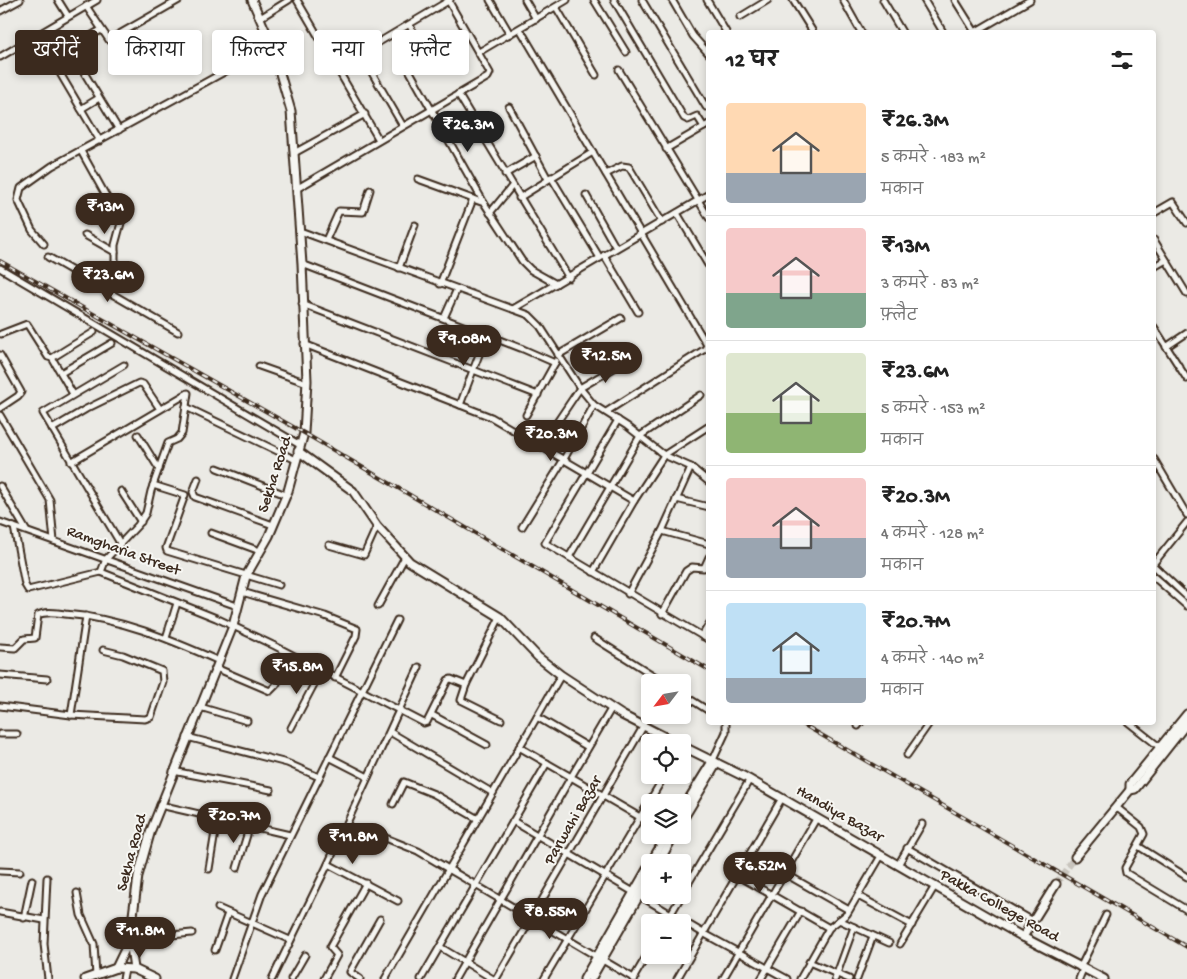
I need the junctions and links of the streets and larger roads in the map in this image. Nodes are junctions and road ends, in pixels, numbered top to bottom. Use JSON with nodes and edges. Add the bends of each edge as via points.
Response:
{"nodes":[{"id":1,"x":20,"y":0,"type":"edge"},
{"id":2,"x":58,"y":0,"type":"edge"},
{"id":3,"x":97,"y":0,"type":"edge"},
{"id":4,"x":179,"y":0,"type":"edge"},
{"id":5,"x":252,"y":0,"type":"edge"},
{"id":6,"x":289,"y":0,"type":"edge"},
{"id":7,"x":297,"y":0,"type":"edge"},
{"id":8,"x":449,"y":0,"type":"edge"},
{"id":9,"x":490,"y":0,"type":"edge"},
{"id":10,"x":525,"y":0,"type":"edge"},
{"id":11,"x":567,"y":0,"type":"edge"},
{"id":12,"x":594,"y":0,"type":"edge"},
{"id":13,"x":614,"y":0,"type":"edge"},
{"id":14,"x":642,"y":0,"type":"edge"},
{"id":15,"x":672,"y":0,"type":"edge"},
{"id":16,"x":707,"y":0,"type":"edge"},
{"id":17,"x":768,"y":0,"type":"edge"},
{"id":18,"x":793,"y":0,"type":"edge"},
{"id":19,"x":842,"y":0,"type":"edge"},
{"id":20,"x":883,"y":0,"type":"edge"},
{"id":21,"x":924,"y":0,"type":"edge"},
{"id":22,"x":955,"y":0,"type":"edge"},
{"id":23,"x":1030,"y":0,"type":"edge"},
{"id":24,"x":87,"y":4,"type":"edge"},
{"id":25,"x":558,"y":4,"type":"edge"},
{"id":26,"x":0,"y":11,"type":"edge"},
{"id":27,"x":68,"y":16,"type":"junction"},
{"id":28,"x":740,"y":17,"type":"dead end"},
{"id":29,"x":260,"y":18,"type":"junction"},
{"id":30,"x":536,"y":19,"type":"junction"},
{"id":31,"x":410,"y":26,"type":"junction"},
{"id":32,"x":520,"y":29,"type":"junction"},
{"id":33,"x":47,"y":30,"type":"edge"},
{"id":34,"x":101,"y":30,"type":"junction"},
{"id":35,"x":265,"y":30,"type":"edge"},
{"id":36,"x":315,"y":30,"type":"edge"},
{"id":37,"x":465,"y":30,"type":"edge"},
{"id":38,"x":725,"y":30,"type":"edge"},
{"id":39,"x":812,"y":30,"type":"edge"},
{"id":40,"x":860,"y":30,"type":"edge"},
{"id":41,"x":901,"y":30,"type":"edge"},
{"id":42,"x":942,"y":30,"type":"edge"},
{"id":43,"x":974,"y":30,"type":"edge"},
{"id":44,"x":978,"y":30,"type":"edge"},
{"id":45,"x":98,"y":32,"type":"edge"},
{"id":46,"x":510,"y":34,"type":"junction"},
{"id":47,"x":469,"y":36,"type":"edge"},
{"id":48,"x":382,"y":42,"type":"edge"},
{"id":49,"x":15,"y":49,"type":"edge"},
{"id":50,"x":706,"y":51,"type":"edge"},
{"id":51,"x":478,"y":52,"type":"junction"},
{"id":52,"x":626,"y":52,"type":"dead end"},
{"id":53,"x":0,"y":57,"type":"edge"},
{"id":54,"x":619,"y":70,"type":"dead end"},
{"id":55,"x":60,"y":75,"type":"edge"},
{"id":56,"x":85,"y":75,"type":"edge"},
{"id":57,"x":219,"y":75,"type":"edge"},
{"id":58,"x":281,"y":75,"type":"edge"},
{"id":59,"x":341,"y":75,"type":"edge"},
{"id":60,"x":373,"y":75,"type":"edge"},
{"id":61,"x":596,"y":75,"type":"dead end"},
{"id":62,"x":458,"y":94,"type":"junction"},
{"id":63,"x":99,"y":98,"type":"junction"},
{"id":64,"x":706,"y":107,"type":"dead end"},
{"id":65,"x":432,"y":108,"type":"junction"},
{"id":66,"x":509,"y":108,"type":"dead end"},
{"id":67,"x":81,"y":109,"type":"junction"},
{"id":68,"x":365,"y":114,"type":"junction"},
{"id":69,"x":706,"y":125,"type":"edge"},
{"id":70,"x":403,"y":126,"type":"junction"},
{"id":71,"x":119,"y":130,"type":"junction"},
{"id":72,"x":379,"y":140,"type":"junction"},
{"id":73,"x":100,"y":141,"type":"junction"},
{"id":74,"x":666,"y":149,"type":"junction"},
{"id":75,"x":81,"y":151,"type":"junction"},
{"id":76,"x":296,"y":152,"type":"junction"},
{"id":77,"x":593,"y":152,"type":"junction"},
{"id":78,"x":536,"y":156,"type":"junction"},
{"id":79,"x":505,"y":174,"type":"junction"},
{"id":80,"x":606,"y":174,"type":"junction"},
{"id":81,"x":550,"y":178,"type":"junction"},
{"id":82,"x":418,"y":179,"type":"dead end"},
{"id":83,"x":512,"y":186,"type":"junction"},
{"id":84,"x":298,"y":188,"type":"junction"},
{"id":85,"x":370,"y":190,"type":"dead end"},
{"id":86,"x":586,"y":195,"type":"dead end"},
{"id":87,"x":706,"y":196,"type":"edge"},
{"id":88,"x":519,"y":198,"type":"junction"},
{"id":89,"x":473,"y":199,"type":"junction"},
{"id":90,"x":698,"y":200,"type":"junction"},
{"id":91,"x":484,"y":203,"type":"junction"},
{"id":92,"x":1156,"y":211,"type":"edge"},
{"id":93,"x":490,"y":213,"type":"junction"},
{"id":94,"x":677,"y":213,"type":"junction"},
{"id":95,"x":706,"y":213,"type":"edge"},
{"id":96,"x":662,"y":222,"type":"junction"},
{"id":97,"x":1187,"y":223,"type":"edge"},
{"id":98,"x":416,"y":226,"type":"dead end"},
{"id":99,"x":300,"y":231,"type":"junction"},
{"id":100,"x":641,"y":233,"type":"junction"},
{"id":101,"x":85,"y":235,"type":"dead end"},
{"id":102,"x":326,"y":240,"type":"junction"},
{"id":103,"x":1156,"y":243,"type":"edge"},
{"id":104,"x":44,"y":244,"type":"dead end"},
{"id":105,"x":616,"y":248,"type":"junction"},
{"id":106,"x":115,"y":252,"type":"junction"},
{"id":107,"x":602,"y":256,"type":"junction"},
{"id":108,"x":48,"y":257,"type":"dead end"},
{"id":109,"x":1166,"y":260,"type":"junction"},
{"id":110,"x":706,"y":262,"type":"edge"},
{"id":111,"x":302,"y":264,"type":"junction"},
{"id":112,"x":1156,"y":266,"type":"edge"},
{"id":113,"x":0,"y":268,"type":"edge"},
{"id":114,"x":400,"y":268,"type":"junction"},
{"id":115,"x":569,"y":278,"type":"junction"},
{"id":116,"x":440,"y":284,"type":"junction"},
{"id":117,"x":556,"y":284,"type":"junction"},
{"id":118,"x":457,"y":289,"type":"junction"},
{"id":119,"x":107,"y":291,"type":"junction"},
{"id":120,"x":1187,"y":294,"type":"edge"},
{"id":121,"x":302,"y":304,"type":"junction"},
{"id":122,"x":513,"y":310,"type":"junction"},
{"id":123,"x":638,"y":312,"type":"dead end"},
{"id":124,"x":444,"y":318,"type":"junction"},
{"id":125,"x":621,"y":318,"type":"dead end"},
{"id":126,"x":1156,"y":330,"type":"edge"},
{"id":127,"x":94,"y":332,"type":"dead end"},
{"id":128,"x":178,"y":332,"type":"dead end"},
{"id":129,"x":1187,"y":333,"type":"edge"},
{"id":130,"x":1,"y":334,"type":"edge"},
{"id":131,"x":486,"y":336,"type":"junction"},
{"id":132,"x":112,"y":343,"type":"dead end"},
{"id":133,"x":304,"y":344,"type":"junction"},
{"id":134,"x":706,"y":345,"type":"edge"},
{"id":135,"x":1166,"y":347,"type":"junction"},
{"id":136,"x":706,"y":348,"type":"edge"},
{"id":137,"x":0,"y":355,"type":"edge"},
{"id":138,"x":558,"y":355,"type":"junction"},
{"id":139,"x":636,"y":355,"type":"dead end"},
{"id":140,"x":52,"y":358,"type":"junction"},
{"id":141,"x":555,"y":364,"type":"junction"},
{"id":142,"x":124,"y":365,"type":"dead end"},
{"id":143,"x":259,"y":366,"type":"dead end"},
{"id":144,"x":473,"y":370,"type":"junction"},
{"id":145,"x":61,"y":373,"type":"junction"},
{"id":146,"x":191,"y":380,"type":"junction"},
{"id":147,"x":1187,"y":380,"type":"edge"},
{"id":148,"x":307,"y":383,"type":"junction"},
{"id":149,"x":580,"y":388,"type":"junction"},
{"id":150,"x":188,"y":393,"type":"junction"},
{"id":151,"x":73,"y":394,"type":"junction"},
{"id":152,"x":538,"y":395,"type":"junction"},
{"id":153,"x":701,"y":396,"type":"dead end"},
{"id":154,"x":460,"y":405,"type":"junction"},
{"id":155,"x":594,"y":405,"type":"junction"},
{"id":156,"x":186,"y":407,"type":"junction"},
{"id":157,"x":0,"y":408,"type":"edge"},
{"id":158,"x":160,"y":410,"type":"junction"},
{"id":159,"x":606,"y":412,"type":"junction"},
{"id":160,"x":0,"y":415,"type":"edge"},
{"id":161,"x":526,"y":415,"type":"dead end"},
{"id":162,"x":618,"y":420,"type":"junction"},
{"id":163,"x":706,"y":428,"type":"edge"},
{"id":164,"x":52,"y":429,"type":"junction"},
{"id":165,"x":138,"y":435,"type":"dead end"},
{"id":166,"x":640,"y":436,"type":"junction"},
{"id":167,"x":541,"y":446,"type":"junction"},
{"id":168,"x":299,"y":448,"type":"junction"},
{"id":169,"x":664,"y":455,"type":"junction"},
{"id":170,"x":564,"y":459,"type":"junction"},
{"id":171,"x":296,"y":460,"type":"junction"},
{"id":172,"x":71,"y":462,"type":"junction"},
{"id":173,"x":1156,"y":462,"type":"edge"},
{"id":174,"x":691,"y":467,"type":"junction"},
{"id":175,"x":217,"y":468,"type":"dead end"},
{"id":176,"x":159,"y":469,"type":"junction"},
{"id":177,"x":587,"y":474,"type":"junction"},
{"id":178,"x":706,"y":477,"type":"edge"},
{"id":179,"x":198,"y":479,"type":"dead end"},
{"id":180,"x":153,"y":485,"type":"junction"},
{"id":181,"x":0,"y":486,"type":"edge"},
{"id":182,"x":610,"y":487,"type":"junction"},
{"id":183,"x":121,"y":491,"type":"dead end"},
{"id":184,"x":286,"y":495,"type":"junction"},
{"id":185,"x":676,"y":499,"type":"junction"},
{"id":186,"x":634,"y":501,"type":"junction"},
{"id":187,"x":706,"y":506,"type":"edge"},
{"id":188,"x":1187,"y":515,"type":"edge"},
{"id":189,"x":0,"y":522,"type":"edge"},
{"id":190,"x":141,"y":522,"type":"junction"},
{"id":191,"x":1187,"y":522,"type":"edge"},
{"id":192,"x":14,"y":526,"type":"junction"},
{"id":193,"x":273,"y":526,"type":"junction"},
{"id":194,"x":377,"y":526,"type":"junction"},
{"id":195,"x":522,"y":527,"type":"dead end"},
{"id":196,"x":26,"y":531,"type":"junction"},
{"id":197,"x":662,"y":531,"type":"junction"},
{"id":198,"x":210,"y":533,"type":"dead end"},
{"id":199,"x":54,"y":541,"type":"junction"},
{"id":200,"x":120,"y":543,"type":"junction"},
{"id":201,"x":706,"y":543,"type":"edge"},
{"id":202,"x":329,"y":545,"type":"dead end"},
{"id":203,"x":260,"y":551,"type":"junction"},
{"id":204,"x":406,"y":557,"type":"junction"},
{"id":205,"x":569,"y":557,"type":"junction"},
{"id":206,"x":106,"y":559,"type":"junction"},
{"id":207,"x":1156,"y":561,"type":"edge"},
{"id":208,"x":1156,"y":566,"type":"edge"},
{"id":209,"x":706,"y":567,"type":"edge"},
{"id":210,"x":101,"y":572,"type":"junction"},
{"id":211,"x":593,"y":572,"type":"junction"},
{"id":212,"x":246,"y":576,"type":"junction"},
{"id":213,"x":1156,"y":579,"type":"edge"},
{"id":214,"x":279,"y":585,"type":"dead end"},
{"id":215,"x":242,"y":592,"type":"junction"},
{"id":216,"x":628,"y":594,"type":"junction"},
{"id":217,"x":1187,"y":597,"type":"edge"},
{"id":218,"x":177,"y":604,"type":"junction"},
{"id":219,"x":237,"y":606,"type":"junction"},
{"id":220,"x":378,"y":606,"type":"dead end"},
{"id":221,"x":1187,"y":606,"type":"edge"},
{"id":222,"x":662,"y":614,"type":"junction"},
{"id":223,"x":86,"y":616,"type":"junction"},
{"id":224,"x":500,"y":617,"type":"junction"},
{"id":225,"x":397,"y":620,"type":"dead end"},
{"id":226,"x":233,"y":626,"type":"junction"},
{"id":227,"x":706,"y":629,"type":"edge"},
{"id":228,"x":702,"y":636,"type":"junction"},
{"id":229,"x":166,"y":638,"type":"junction"},
{"id":230,"x":594,"y":638,"type":"dead end"},
{"id":231,"x":706,"y":638,"type":"edge"},
{"id":232,"x":0,"y":647,"type":"edge"},
{"id":233,"x":103,"y":650,"type":"dead end"},
{"id":234,"x":291,"y":656,"type":"junction"},
{"id":235,"x":218,"y":664,"type":"junction"},
{"id":236,"x":419,"y":668,"type":"dead end"},
{"id":237,"x":321,"y":671,"type":"junction"},
{"id":238,"x":651,"y":674,"type":"edge"},
{"id":239,"x":0,"y":675,"type":"edge"},
{"id":240,"x":561,"y":675,"type":"junction"},
{"id":241,"x":335,"y":678,"type":"junction"},
{"id":242,"x":47,"y":679,"type":"dead end"},
{"id":243,"x":466,"y":685,"type":"junction"},
{"id":244,"x":362,"y":692,"type":"junction"},
{"id":245,"x":691,"y":699,"type":"edge"},
{"id":246,"x":0,"y":706,"type":"edge"},
{"id":247,"x":200,"y":707,"type":"junction"},
{"id":248,"x":706,"y":708,"type":"edge"},
{"id":249,"x":611,"y":709,"type":"junction"},
{"id":250,"x":399,"y":711,"type":"junction"},
{"id":251,"x":1187,"y":714,"type":"edge"},
{"id":252,"x":71,"y":715,"type":"junction"},
{"id":253,"x":432,"y":716,"type":"junction"},
{"id":254,"x":538,"y":717,"type":"junction"},
{"id":255,"x":501,"y":720,"type":"dead end"},
{"id":256,"x":247,"y":721,"type":"dead end"},
{"id":257,"x":1187,"y":724,"type":"edge"},
{"id":258,"x":726,"y":725,"type":"edge"},
{"id":259,"x":928,"y":725,"type":"edge"},
{"id":260,"x":1132,"y":725,"type":"edge"},
{"id":261,"x":643,"y":726,"type":"junction"},
{"id":262,"x":291,"y":728,"type":"dead end"},
{"id":263,"x":390,"y":732,"type":"junction"},
{"id":264,"x":0,"y":734,"type":"edge"},
{"id":265,"x":17,"y":734,"type":"dead end"},
{"id":266,"x":659,"y":734,"type":"edge"},
{"id":267,"x":187,"y":737,"type":"junction"},
{"id":268,"x":487,"y":745,"type":"dead end"},
{"id":269,"x":519,"y":747,"type":"junction"},
{"id":270,"x":588,"y":747,"type":"junction"},
{"id":271,"x":1162,"y":749,"type":"junction"},
{"id":272,"x":691,"y":750,"type":"edge"},
{"id":273,"x":907,"y":756,"type":"dead end"},
{"id":274,"x":329,"y":757,"type":"junction"},
{"id":275,"x":715,"y":761,"type":"junction"},
{"id":276,"x":547,"y":763,"type":"junction"},
{"id":277,"x":173,"y":772,"type":"junction"},
{"id":278,"x":319,"y":777,"type":"junction"},
{"id":279,"x":368,"y":777,"type":"junction"},
{"id":280,"x":571,"y":777,"type":"junction"},
{"id":281,"x":750,"y":780,"type":"junction"},
{"id":282,"x":659,"y":784,"type":"edge"},
{"id":283,"x":271,"y":790,"type":"dead end"},
{"id":284,"x":493,"y":793,"type":"junction"},
{"id":285,"x":603,"y":796,"type":"junction"},
{"id":286,"x":691,"y":797,"type":"edge"},
{"id":287,"x":782,"y":798,"type":"junction"},
{"id":288,"x":393,"y":804,"type":"dead end"},
{"id":289,"x":160,"y":805,"type":"junction"},
{"id":290,"x":691,"y":805,"type":"edge"},
{"id":291,"x":1116,"y":807,"type":"junction"},
{"id":292,"x":639,"y":816,"type":"junction"},
{"id":293,"x":478,"y":819,"type":"junction"},
{"id":294,"x":816,"y":819,"type":"junction"},
{"id":295,"x":217,"y":820,"type":"junction"},
{"id":296,"x":513,"y":821,"type":"junction"},
{"id":297,"x":922,"y":824,"type":"dead end"},
{"id":298,"x":250,"y":825,"type":"junction"},
{"id":299,"x":368,"y":831,"type":"dead end"},
{"id":300,"x":290,"y":835,"type":"junction"},
{"id":301,"x":538,"y":836,"type":"junction"},
{"id":302,"x":1138,"y":846,"type":"junction"},
{"id":303,"x":907,"y":848,"type":"junction"},
{"id":304,"x":569,"y":854,"type":"junction"},
{"id":305,"x":881,"y":856,"type":"junction"},
{"id":306,"x":1075,"y":857,"type":"tunnel mouth"},
{"id":307,"x":328,"y":864,"type":"junction"},
{"id":308,"x":898,"y":865,"type":"junction"},
{"id":309,"x":238,"y":868,"type":"dead end"},
{"id":310,"x":208,"y":869,"type":"dead end"},
{"id":311,"x":449,"y":869,"type":"junction"},
{"id":312,"x":0,"y":871,"type":"edge"},
{"id":313,"x":20,"y":872,"type":"dead end"},
{"id":314,"x":784,"y":874,"type":"junction"},
{"id":315,"x":605,"y":875,"type":"junction"},
{"id":316,"x":737,"y":875,"type":"junction"},
{"id":317,"x":1187,"y":877,"type":"edge"},
{"id":318,"x":48,"y":878,"type":"dead end"},
{"id":319,"x":32,"y":880,"type":"dead end"},
{"id":320,"x":691,"y":880,"type":"edge"},
{"id":321,"x":366,"y":883,"type":"junction"},
{"id":322,"x":475,"y":884,"type":"junction"},
{"id":323,"x":1056,"y":884,"type":"tunnel mouth"},
{"id":324,"x":641,"y":885,"type":"edge"},
{"id":325,"x":935,"y":886,"type":"junction"},
{"id":326,"x":641,"y":888,"type":"edge"},
{"id":327,"x":77,"y":893,"type":"dead end"},
{"id":328,"x":637,"y":893,"type":"junction"},
{"id":329,"x":771,"y":895,"type":"junction"},
{"id":330,"x":858,"y":896,"type":"junction"},
{"id":331,"x":501,"y":899,"type":"junction"},
{"id":332,"x":398,"y":901,"type":"dead end"},
{"id":333,"x":677,"y":904,"type":"edge"},
{"id":334,"x":218,"y":908,"type":"dead end"},
{"id":335,"x":849,"y":910,"type":"junction"},
{"id":336,"x":1187,"y":910,"type":"edge"},
{"id":337,"x":801,"y":911,"type":"junction"},
{"id":338,"x":0,"y":912,"type":"edge"},
{"id":339,"x":228,"y":913,"type":"junction"},
{"id":340,"x":672,"y":913,"type":"junction"},
{"id":341,"x":1106,"y":915,"type":"dead end"},
{"id":342,"x":24,"y":918,"type":"junction"},
{"id":343,"x":532,"y":918,"type":"junction"},
{"id":344,"x":380,"y":919,"type":"dead end"},
{"id":345,"x":44,"y":920,"type":"junction"},
{"id":346,"x":839,"y":920,"type":"junction"},
{"id":347,"x":1033,"y":921,"type":"junction"},
{"id":348,"x":251,"y":923,"type":"junction"},
{"id":349,"x":912,"y":925,"type":"junction"},
{"id":350,"x":854,"y":927,"type":"junction"},
{"id":351,"x":829,"y":928,"type":"junction"},
{"id":352,"x":703,"y":932,"type":"junction"},
{"id":353,"x":192,"y":933,"type":"dead end"},
{"id":354,"x":873,"y":936,"type":"junction"},
{"id":355,"x":1023,"y":937,"type":"junction"},
{"id":356,"x":130,"y":939,"type":"junction"},
{"id":357,"x":567,"y":939,"type":"junction"},
{"id":358,"x":290,"y":940,"type":"junction"},
{"id":359,"x":889,"y":943,"type":"dead end"},
{"id":360,"x":900,"y":944,"type":"dead end"},
{"id":361,"x":440,"y":947,"type":"junction"},
{"id":362,"x":215,"y":950,"type":"dead end"},
{"id":363,"x":738,"y":952,"type":"junction"},
{"id":364,"x":304,"y":955,"type":"dead end"},
{"id":365,"x":600,"y":958,"type":"junction"},
{"id":366,"x":464,"y":962,"type":"junction"},
{"id":367,"x":809,"y":962,"type":"junction"},
{"id":368,"x":642,"y":964,"type":"edge"},
{"id":369,"x":116,"y":968,"type":"junction"},
{"id":370,"x":125,"y":968,"type":"junction"},
{"id":371,"x":767,"y":968,"type":"junction"},
{"id":372,"x":1082,"y":968,"type":"junction"},
{"id":373,"x":138,"y":973,"type":"edge"},
{"id":374,"x":96,"y":976,"type":"junction"},
{"id":375,"x":836,"y":977,"type":"edge"},
{"id":376,"x":48,"y":979,"type":"edge"},
{"id":377,"x":85,"y":979,"type":"edge"},
{"id":378,"x":123,"y":979,"type":"edge"},
{"id":379,"x":155,"y":979,"type":"edge"},
{"id":380,"x":232,"y":979,"type":"edge"},
{"id":381,"x":272,"y":979,"type":"edge"},
{"id":382,"x":291,"y":979,"type":"edge"},
{"id":383,"x":324,"y":979,"type":"edge"},
{"id":384,"x":360,"y":979,"type":"edge"},
{"id":385,"x":385,"y":979,"type":"edge"},
{"id":386,"x":421,"y":979,"type":"edge"},
{"id":387,"x":455,"y":979,"type":"edge"},
{"id":388,"x":495,"y":979,"type":"edge"},
{"id":389,"x":544,"y":979,"type":"edge"},
{"id":390,"x":584,"y":979,"type":"edge"},
{"id":391,"x":591,"y":979,"type":"edge"},
{"id":392,"x":634,"y":979,"type":"edge"},
{"id":393,"x":677,"y":979,"type":"edge"},
{"id":394,"x":723,"y":979,"type":"edge"},
{"id":395,"x":760,"y":979,"type":"edge"},
{"id":396,"x":787,"y":979,"type":"edge"},
{"id":397,"x":800,"y":979,"type":"edge"},
{"id":398,"x":848,"y":979,"type":"edge"},
{"id":399,"x":857,"y":979,"type":"edge"},
{"id":400,"x":1078,"y":979,"type":"edge"},
{"id":401,"x":1104,"y":979,"type":"edge"}],
"edges":[{"from":1,"to":26,"type":"street"},
{"from":2,"to":27,"type":"street"},
{"from":3,"to":24,"type":"street"},
{"from":4,"to":34,"type":"street","via":[[111,40]]},
{"from":5,"to":29,"type":"street","name":"Sekha Road"},
{"from":6,"to":29,"type":"street"},
{"from":7,"to":36,"type":"street"},
{"from":8,"to":31,"type":"street"},
{"from":8,"to":37,"type":"street"},
{"from":9,"to":46,"type":"street"},
{"from":10,"to":30,"type":"street"},
{"from":11,"to":25,"type":"street"},
{"from":12,"to":52,"type":"street"},
{"from":13,"to":69,"type":"street","via":[[684,118],[688,120],[697,116]]},
{"from":14,"to":64,"type":"street"},
{"from":15,"to":50,"type":"street","via":[[693,36]]},
{"from":16,"to":38,"type":"street"},
{"from":17,"to":28,"type":"street"},
{"from":18,"to":39,"type":"street"},
{"from":19,"to":40,"type":"street"},
{"from":20,"to":41,"type":"street"},
{"from":21,"to":42,"type":"street"},
{"from":22,"to":43,"type":"street"},
{"from":23,"to":44,"type":"street"},
{"from":24,"to":27,"type":"street"},
{"from":24,"to":34,"type":"street"},
{"from":25,"to":30,"type":"street"},
{"from":25,"to":61,"type":"street"},
{"from":27,"to":33,"type":"street"},
{"from":29,"to":35,"type":"street","name":"Sekha Road"},
{"from":30,"to":32,"type":"street"},
{"from":31,"to":48,"type":"street"},
{"from":31,"to":65,"type":"street","via":[[422,47],[403,60]]},
{"from":32,"to":46,"type":"street"},
{"from":32,"to":77,"type":"street"},
{"from":34,"to":45,"type":"street"},
{"from":46,"to":51,"type":"street"},
{"from":47,"to":51,"type":"street"},
{"from":49,"to":53,"type":"street"},
{"from":51,"to":62,"type":"street","via":[[489,76]]},
{"from":54,"to":74,"type":"street"},
{"from":55,"to":67,"type":"street"},
{"from":56,"to":63,"type":"street"},
{"from":57,"to":71,"type":"street"},
{"from":58,"to":76,"type":"street","name":"Sekha Road","via":[[289,98]]},
{"from":59,"to":68,"type":"street"},
{"from":60,"to":70,"type":"street"},
{"from":62,"to":65,"type":"street"},
{"from":62,"to":79,"type":"street"},
{"from":63,"to":67,"type":"street"},
{"from":63,"to":71,"type":"street"},
{"from":65,"to":70,"type":"street"},
{"from":65,"to":91,"type":"street"},
{"from":66,"to":78,"type":"street"},
{"from":67,"to":73,"type":"street"},
{"from":68,"to":72,"type":"street"},
{"from":68,"to":76,"type":"street"},
{"from":69,"to":74,"type":"street"},
{"from":70,"to":72,"type":"street"},
{"from":71,"to":73,"type":"street"},
{"from":72,"to":84,"type":"street"},
{"from":73,"to":75,"type":"street"},
{"from":74,"to":90,"type":"street"},
{"from":75,"to":104,"type":"street","via":[[52,166],[19,191],[17,198],[21,208],[32,230]]},
{"from":75,"to":106,"type":"street","via":[[120,220]]},
{"from":76,"to":84,"type":"street","name":"Sekha Road"},
{"from":77,"to":80,"type":"street"},
{"from":77,"to":81,"type":"street"},
{"from":78,"to":79,"type":"street"},
{"from":78,"to":81,"type":"street"},
{"from":79,"to":83,"type":"street"},
{"from":80,"to":96,"type":"street","via":[[622,166],[629,167]]},
{"from":80,"to":100,"type":"street"},
{"from":81,"to":88,"type":"street"},
{"from":81,"to":107,"type":"street"},
{"from":82,"to":89,"type":"street"},
{"from":83,"to":88,"type":"street"},
{"from":83,"to":93,"type":"street"},
{"from":84,"to":99,"type":"street","name":"Sekha Road"},
{"from":85,"to":102,"type":"street","via":[[363,212],[339,211]]},
{"from":86,"to":105,"type":"street"},
{"from":87,"to":90,"type":"street"},
{"from":88,"to":115,"type":"street"},
{"from":89,"to":91,"type":"street"},
{"from":89,"to":116,"type":"street"},
{"from":90,"to":94,"type":"street"},
{"from":90,"to":95,"type":"street"},
{"from":91,"to":93,"type":"street"},
{"from":92,"to":97,"type":"street","via":[[1174,202]]},
{"from":93,"to":117,"type":"street","via":[[525,264]]},
{"from":94,"to":96,"type":"street"},
{"from":94,"to":110,"type":"street"},
{"from":96,"to":100,"type":"street"},
{"from":98,"to":114,"type":"street"},
{"from":99,"to":102,"type":"street"},
{"from":99,"to":111,"type":"street","name":"Sekha Road"},
{"from":100,"to":105,"type":"street"},
{"from":100,"to":134,"type":"street"},
{"from":101,"to":106,"type":"street"},
{"from":102,"to":114,"type":"street"},
{"from":103,"to":109,"type":"street"},
{"from":105,"to":107,"type":"street"},
{"from":106,"to":119,"type":"street","via":[[115,273]]},
{"from":107,"to":115,"type":"street"},
{"from":107,"to":123,"type":"street"},
{"from":108,"to":119,"type":"street"},
{"from":109,"to":112,"type":"street"},
{"from":109,"to":120,"type":"street"},
{"from":111,"to":121,"type":"street","name":"Sekha Road"},
{"from":111,"to":124,"type":"street"},
{"from":113,"to":146,"type":"street"},
{"from":114,"to":116,"type":"street"},
{"from":115,"to":117,"type":"street"},
{"from":116,"to":118,"type":"street"},
{"from":117,"to":122,"type":"street"},
{"from":118,"to":122,"type":"street"},
{"from":118,"to":124,"type":"street"},
{"from":119,"to":128,"type":"street"},
{"from":121,"to":133,"type":"street","name":"Sekha Road"},
{"from":121,"to":144,"type":"street"},
{"from":122,"to":138,"type":"street","via":[[529,315],[537,322]]},
{"from":124,"to":131,"type":"street"},
{"from":125,"to":138,"type":"street"},
{"from":126,"to":135,"type":"street"},
{"from":127,"to":140,"type":"street"},
{"from":129,"to":135,"type":"street"},
{"from":130,"to":140,"type":"street","via":[[27,324],[48,357]]},
{"from":131,"to":141,"type":"street"},
{"from":131,"to":144,"type":"street"},
{"from":132,"to":145,"type":"street"},
{"from":133,"to":148,"type":"street","name":"Sekha Road"},
{"from":133,"to":154,"type":"street"},
{"from":135,"to":147,"type":"street"},
{"from":136,"to":159,"type":"street"},
{"from":137,"to":157,"type":"street","via":[[21,392]]},
{"from":138,"to":141,"type":"street"},
{"from":138,"to":149,"type":"street"},
{"from":139,"to":149,"type":"street"},
{"from":140,"to":145,"type":"street"},
{"from":141,"to":152,"type":"street"},
{"from":142,"to":151,"type":"street"},
{"from":143,"to":148,"type":"street"},
{"from":144,"to":152,"type":"street"},
{"from":144,"to":154,"type":"street"},
{"from":145,"to":151,"type":"street"},
{"from":146,"to":150,"type":"street"},
{"from":146,"to":168,"type":"street"},
{"from":148,"to":168,"type":"street","name":"Sekha Road","via":[[304,433]]},
{"from":149,"to":155,"type":"street"},
{"from":149,"to":167,"type":"street"},
{"from":150,"to":156,"type":"street"},
{"from":150,"to":158,"type":"street"},
{"from":151,"to":164,"type":"street","via":[[44,412]]},
{"from":152,"to":161,"type":"street"},
{"from":153,"to":166,"type":"street"},
{"from":154,"to":167,"type":"street","via":[[491,417]]},
{"from":155,"to":159,"type":"street"},
{"from":155,"to":170,"type":"street"},
{"from":156,"to":171,"type":"street"},
{"from":156,"to":176,"type":"street","via":[[182,434],[169,441]]},
{"from":158,"to":164,"type":"street","via":[[143,384],[139,383]]},
{"from":158,"to":172,"type":"street"},
{"from":159,"to":162,"type":"street"},
{"from":160,"to":199,"type":"street","via":[[50,500]]},
{"from":162,"to":166,"type":"street"},
{"from":162,"to":177,"type":"street"},
{"from":163,"to":169,"type":"street"},
{"from":164,"to":172,"type":"street"},
{"from":165,"to":176,"type":"street"},
{"from":166,"to":169,"type":"street"},
{"from":166,"to":182,"type":"street"},
{"from":167,"to":170,"type":"street"},
{"from":168,"to":171,"type":"street","name":"Sekha Road"},
{"from":168,"to":194,"type":"street","via":[[354,491]]},
{"from":169,"to":174,"type":"street"},
{"from":169,"to":186,"type":"street"},
{"from":170,"to":177,"type":"street"},
{"from":170,"to":195,"type":"street"},
{"from":171,"to":184,"type":"street","name":"Sekha Road"},
{"from":172,"to":200,"type":"street"},
{"from":173,"to":188,"type":"street"},
{"from":174,"to":178,"type":"street"},
{"from":174,"to":185,"type":"street"},
{"from":175,"to":184,"type":"street"},
{"from":176,"to":180,"type":"street"},
{"from":177,"to":182,"type":"street"},
{"from":177,"to":205,"type":"street","via":[[545,542]]},
{"from":179,"to":193,"type":"street","via":[[193,492],[195,497]]},
{"from":180,"to":190,"type":"street"},
{"from":180,"to":212,"type":"street","via":[[186,495],[167,551]]},
{"from":181,"to":196,"type":"street"},
{"from":182,"to":186,"type":"street"},
{"from":182,"to":205,"type":"street"},
{"from":183,"to":190,"type":"street"},
{"from":184,"to":193,"type":"street","name":"Sekha Road"},
{"from":185,"to":187,"type":"street"},
{"from":185,"to":197,"type":"street"},
{"from":186,"to":211,"type":"street"},
{"from":189,"to":192,"type":"street","name":"Ramgharia Street"},
{"from":190,"to":200,"type":"street"},
{"from":191,"to":207,"type":"street"},
{"from":192,"to":196,"type":"street","name":"Ramgharia Street"},
{"from":192,"to":210,"type":"street","via":[[28,590]]},
{"from":193,"to":203,"type":"street","name":"Sekha Road"},
{"from":194,"to":202,"type":"street","via":[[364,555]]},
{"from":194,"to":204,"type":"street"},
{"from":196,"to":199,"type":"street","name":"Ramgharia Street"},
{"from":197,"to":201,"type":"street"},
{"from":197,"to":216,"type":"street"},
{"from":198,"to":203,"type":"street"},
{"from":199,"to":206,"type":"street","name":"Ramgharia Street"},
{"from":200,"to":206,"type":"street"},
{"from":203,"to":212,"type":"street","name":"Sekha Road"},
{"from":204,"to":220,"type":"street"},
{"from":204,"to":224,"type":"street","via":[[424,572]]},
{"from":205,"to":211,"type":"street"},
{"from":206,"to":210,"type":"street"},
{"from":206,"to":219,"type":"street","name":"Ramgharia Street"},
{"from":208,"to":217,"type":"street"},
{"from":209,"to":222,"type":"street","via":[[688,569]]},
{"from":210,"to":218,"type":"street"},
{"from":211,"to":216,"type":"street"},
{"from":212,"to":214,"type":"street"},
{"from":212,"to":215,"type":"street","name":"Sekha Road"},
{"from":213,"to":221,"type":"street"},
{"from":215,"to":219,"type":"street","name":"Sekha Road"},
{"from":215,"to":241,"type":"street","via":[[325,616],[357,629]]},
{"from":216,"to":222,"type":"street"},
{"from":218,"to":226,"type":"street"},
{"from":218,"to":229,"type":"street"},
{"from":219,"to":226,"type":"street","name":"Sekha Road"},
{"from":222,"to":228,"type":"street"},
{"from":223,"to":229,"type":"street"},
{"from":223,"to":232,"type":"street","via":[[40,614],[35,638],[24,639],[15,648]]},
{"from":223,"to":252,"type":"street"},
{"from":224,"to":240,"type":"street","via":[[538,657]]},
{"from":224,"to":243,"type":"street"},
{"from":225,"to":244,"type":"street"},
{"from":226,"to":234,"type":"street"},
{"from":226,"to":235,"type":"street","name":"Sekha Road"},
{"from":227,"to":228,"type":"street"},
{"from":228,"to":231,"type":"street"},
{"from":229,"to":235,"type":"street"},
{"from":230,"to":238,"type":"street"},
{"from":233,"to":252,"type":"street","via":[[162,671],[153,715],[145,719]]},
{"from":234,"to":235,"type":"street","via":[[276,686],[270,691]]},
{"from":234,"to":237,"type":"street"},
{"from":235,"to":247,"type":"street","name":"Sekha Road"},
{"from":236,"to":250,"type":"street"},
{"from":237,"to":241,"type":"street"},
{"from":237,"to":262,"type":"street"},
{"from":239,"to":242,"type":"street"},
{"from":240,"to":249,"type":"street"},
{"from":240,"to":254,"type":"street"},
{"from":241,"to":244,"type":"street"},
{"from":243,"to":253,"type":"street","via":[[448,680]]},
{"from":243,"to":255,"type":"street","via":[[461,700]]},
{"from":244,"to":250,"type":"street"},
{"from":244,"to":274,"type":"street"},
{"from":245,"to":248,"type":"street"},
{"from":246,"to":252,"type":"street"},
{"from":247,"to":256,"type":"street"},
{"from":247,"to":267,"type":"street","name":"Sekha Road"},
{"from":249,"to":261,"type":"street"},
{"from":249,"to":270,"type":"street"},
{"from":250,"to":253,"type":"street","via":[[424,723]]},
{"from":250,"to":263,"type":"street"},
{"from":251,"to":271,"type":"street"},
{"from":253,"to":268,"type":"street"},
{"from":254,"to":269,"type":"street"},
{"from":254,"to":270,"type":"street"},
{"from":257,"to":271,"type":"street"},
{"from":258,"to":275,"type":"street"},
{"from":259,"to":273,"type":"street"},
{"from":260,"to":271,"type":"street"},
{"from":261,"to":266,"type":"street"},
{"from":261,"to":285,"type":"street","name":"Parwahi Bazar"},
{"from":263,"to":279,"type":"street"},
{"from":263,"to":284,"type":"street"},
{"from":264,"to":265,"type":"street"},
{"from":267,"to":277,"type":"street","name":"Sekha Road"},
{"from":267,"to":278,"type":"street","via":[[287,763]]},
{"from":269,"to":276,"type":"street"},
{"from":269,"to":284,"type":"street"},
{"from":270,"to":280,"type":"street"},
{"from":271,"to":291,"type":"street","via":[[1130,784],[1130,790]]},
{"from":272,"to":275,"type":"street"},
{"from":274,"to":278,"type":"street"},
{"from":274,"to":279,"type":"street"},
{"from":275,"to":281,"type":"street"},
{"from":275,"to":286,"type":"street"},
{"from":275,"to":290,"type":"street"},
{"from":276,"to":280,"type":"street"},
{"from":276,"to":296,"type":"street"},
{"from":277,"to":283,"type":"street"},
{"from":277,"to":289,"type":"street","name":"Sekha Road"},
{"from":278,"to":300,"type":"street"},
{"from":279,"to":307,"type":"street"},
{"from":280,"to":285,"type":"street"},
{"from":280,"to":301,"type":"street"},
{"from":281,"to":287,"type":"street"},
{"from":281,"to":320,"type":"street"},
{"from":282,"to":292,"type":"street"},
{"from":284,"to":293,"type":"street"},
{"from":285,"to":292,"type":"street"},
{"from":285,"to":304,"type":"street","name":"Parwahi Bazar"},
{"from":287,"to":294,"type":"street","name":"Handiya Bazar"},
{"from":287,"to":316,"type":"street","name":"Handiya Bazar"},
{"from":288,"to":293,"type":"street","via":[[404,782],[434,794]]},
{"from":289,"to":295,"type":"street"},
{"from":289,"to":356,"type":"street","name":"Sekha Road","via":[[138,876]]},
{"from":291,"to":302,"type":"street","via":[[1143,830]]},
{"from":291,"to":306,"type":"street"},
{"from":292,"to":315,"type":"street"},
{"from":293,"to":311,"type":"street"},
{"from":294,"to":305,"type":"street","name":"Handiya Bazar"},
{"from":294,"to":314,"type":"street"},
{"from":295,"to":298,"type":"street"},
{"from":295,"to":310,"type":"street"},
{"from":296,"to":301,"type":"street"},
{"from":296,"to":322,"type":"street"},
{"from":297,"to":303,"type":"street"},
{"from":298,"to":300,"type":"street"},
{"from":298,"to":309,"type":"street"},
{"from":299,"to":311,"type":"street","via":[[418,851]]},
{"from":300,"to":348,"type":"street"},
{"from":301,"to":304,"type":"street"},
{"from":301,"to":331,"type":"street"},
{"from":302,"to":317,"type":"street"},
{"from":302,"to":336,"type":"street","via":[[1125,868],[1126,873]]},
{"from":303,"to":308,"type":"street"},
{"from":303,"to":347,"type":"street"},
{"from":304,"to":315,"type":"street"},
{"from":304,"to":343,"type":"street","name":"Parwahi Bazar"},
{"from":305,"to":308,"type":"street","name":"Pakka College Road"},
{"from":305,"to":330,"type":"street"},
{"from":307,"to":321,"type":"street"},
{"from":307,"to":358,"type":"street"},
{"from":308,"to":325,"type":"street","name":"Pakka College Road"},
{"from":311,"to":322,"type":"street"},
{"from":311,"to":385,"type":"street"},
{"from":312,"to":313,"type":"street"},
{"from":314,"to":329,"type":"street"},
{"from":314,"to":335,"type":"street"},
{"from":315,"to":328,"type":"street"},
{"from":315,"to":357,"type":"street"},
{"from":316,"to":329,"type":"street"},
{"from":316,"to":352,"type":"street","name":"Handiya Bazar"},
{"from":318,"to":345,"type":"street"},
{"from":319,"to":342,"type":"street"},
{"from":321,"to":332,"type":"street"},
{"from":321,"to":383,"type":"street","via":[[330,947],[337,955]]},
{"from":322,"to":331,"type":"street"},
{"from":322,"to":361,"type":"street"},
{"from":323,"to":347,"type":"street"},
{"from":324,"to":328,"type":"street"},
{"from":325,"to":349,"type":"street"},
{"from":325,"to":355,"type":"street","name":"Pakka College Road"},
{"from":326,"to":328,"type":"street"},
{"from":327,"to":374,"type":"street","via":[[81,916],[94,944]]},
{"from":328,"to":340,"type":"street"},
{"from":328,"to":365,"type":"street"},
{"from":329,"to":337,"type":"street"},
{"from":329,"to":363,"type":"street"},
{"from":330,"to":335,"type":"street"},
{"from":330,"to":349,"type":"street"},
{"from":331,"to":343,"type":"street"},
{"from":331,"to":366,"type":"street"},
{"from":333,"to":340,"type":"street"},
{"from":334,"to":339,"type":"street"},
{"from":335,"to":346,"type":"street"},
{"from":337,"to":351,"type":"street"},
{"from":337,"to":371,"type":"street"},
{"from":338,"to":342,"type":"street"},
{"from":339,"to":348,"type":"street"},
{"from":339,"to":362,"type":"street"},
{"from":340,"to":352,"type":"street"},
{"from":341,"to":372,"type":"street"},
{"from":342,"to":345,"type":"street"},
{"from":343,"to":357,"type":"street"},
{"from":343,"to":388,"type":"street","name":"Parwahi Bazar"},
{"from":344,"to":384,"type":"street","via":[[350,972]]},
{"from":345,"to":376,"type":"street"},
{"from":346,"to":350,"type":"street"},
{"from":346,"to":351,"type":"street"},
{"from":347,"to":355,"type":"street"},
{"from":348,"to":358,"type":"street"},
{"from":348,"to":380,"type":"street"},
{"from":349,"to":360,"type":"street"},
{"from":350,"to":354,"type":"street"},
{"from":350,"to":375,"type":"street"},
{"from":351,"to":367,"type":"street"},
{"from":352,"to":363,"type":"street"},
{"from":352,"to":393,"type":"street","name":"Handiya Bazar"},
{"from":353,"to":356,"type":"street"},
{"from":354,"to":359,"type":"street"},
{"from":354,"to":399,"type":"street"},
{"from":355,"to":372,"type":"street","name":"Pakka College Road"},
{"from":356,"to":369,"type":"street","name":"Sekha Road"},
{"from":356,"to":373,"type":"street","name":"Sekha Road"},
{"from":357,"to":365,"type":"street"},
{"from":357,"to":389,"type":"street"},
{"from":358,"to":381,"type":"street"},
{"from":361,"to":366,"type":"street"},
{"from":361,"to":386,"type":"street"},
{"from":363,"to":371,"type":"street"},
{"from":363,"to":394,"type":"street"},
{"from":364,"to":382,"type":"street"},
{"from":365,"to":390,"type":"street"},
{"from":365,"to":391,"type":"street"},
{"from":365,"to":392,"type":"street"},
{"from":366,"to":387,"type":"street"},
{"from":366,"to":388,"type":"street"},
{"from":367,"to":375,"type":"street"},
{"from":367,"to":397,"type":"street"},
{"from":368,"to":392,"type":"street"},
{"from":369,"to":370,"type":"street"},
{"from":369,"to":374,"type":"street"},
{"from":370,"to":373,"type":"street"},
{"from":370,"to":378,"type":"street"},
{"from":371,"to":395,"type":"street"},
{"from":371,"to":396,"type":"street"},
{"from":372,"to":400,"type":"street"},
{"from":372,"to":401,"type":"street","name":"Pakka College Road"},
{"from":373,"to":379,"type":"street"},
{"from":374,"to":377,"type":"street"},
{"from":375,"to":398,"type":"street"}]}
